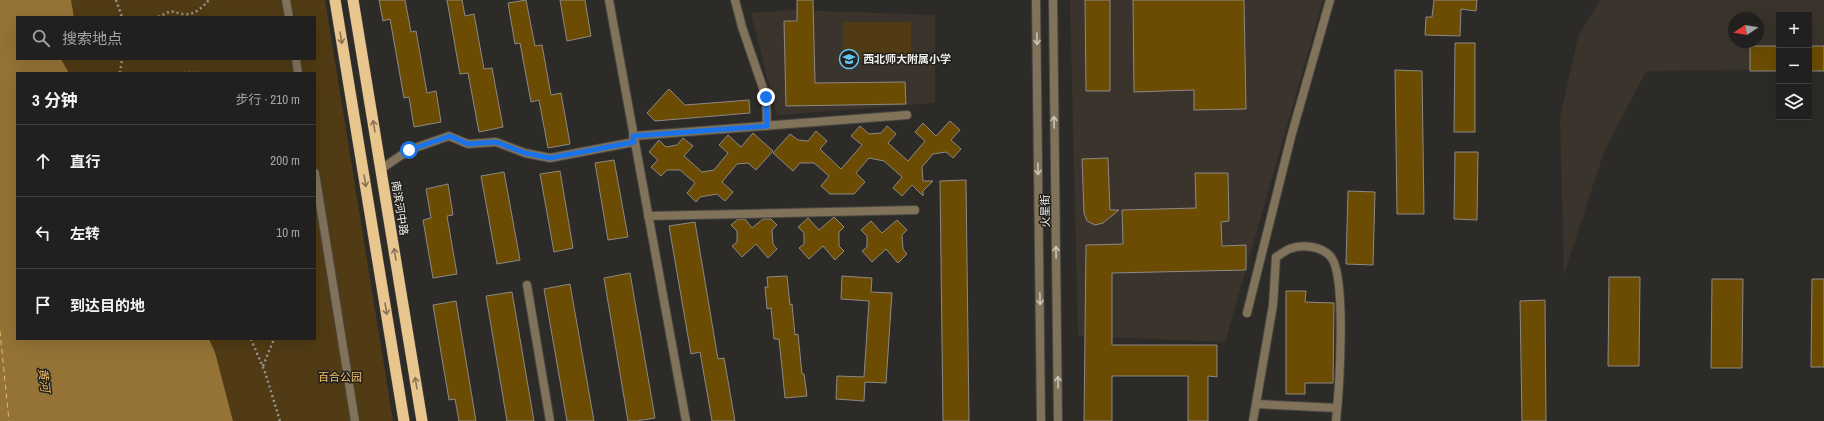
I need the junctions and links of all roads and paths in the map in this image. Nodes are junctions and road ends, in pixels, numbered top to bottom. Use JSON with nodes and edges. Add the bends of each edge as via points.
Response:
{"nodes":[{"id":1,"x":116,"y":0,"type":"edge"},
{"id":2,"x":209,"y":0,"type":"edge"},
{"id":3,"x":286,"y":0,"type":"edge"},
{"id":4,"x":335,"y":0,"type":"edge"},
{"id":5,"x":353,"y":0,"type":"edge"},
{"id":6,"x":609,"y":0,"type":"edge"},
{"id":7,"x":735,"y":0,"type":"edge"},
{"id":8,"x":1036,"y":0,"type":"edge"},
{"id":9,"x":1053,"y":0,"type":"edge"},
{"id":10,"x":1330,"y":0,"type":"edge"},
{"id":11,"x":122,"y":16,"type":"edge"},
{"id":12,"x":160,"y":16,"type":"edge"},
{"id":13,"x":289,"y":16,"type":"edge"},
{"id":14,"x":122,"y":60,"type":"edge"},
{"id":15,"x":296,"y":60,"type":"edge"},
{"id":16,"x":120,"y":72,"type":"edge"},
{"id":17,"x":298,"y":72,"type":"edge"},
{"id":18,"x":907,"y":114,"type":"dead end"},
{"id":19,"x":767,"y":126,"type":"junction"},
{"id":20,"x":633,"y":139,"type":"junction"},
{"id":21,"x":381,"y":169,"type":"junction"},
{"id":22,"x":316,"y":179,"type":"edge"},
{"id":23,"x":915,"y":210,"type":"dead end"},
{"id":24,"x":648,"y":216,"type":"junction"},
{"id":25,"x":527,"y":286,"type":"dead end"},
{"id":26,"x":1247,"y":313,"type":"dead end"},
{"id":27,"x":252,"y":340,"type":"edge"},
{"id":28,"x":274,"y":340,"type":"edge"},
{"id":29,"x":263,"y":367,"type":"junction"},
{"id":30,"x":1257,"y":404,"type":"junction"},
{"id":31,"x":1337,"y":408,"type":"junction"},
{"id":32,"x":280,"y":421,"type":"edge"},
{"id":33,"x":355,"y":421,"type":"edge"},
{"id":34,"x":404,"y":421,"type":"edge"},
{"id":35,"x":422,"y":421,"type":"edge"},
{"id":36,"x":550,"y":421,"type":"edge"},
{"id":37,"x":686,"y":421,"type":"edge"},
{"id":38,"x":1041,"y":421,"type":"edge"},
{"id":39,"x":1058,"y":421,"type":"edge"},
{"id":40,"x":1253,"y":421,"type":"edge"},
{"id":41,"x":1336,"y":421,"type":"edge"}],
"edges":[{"from":1,"to":11,"type":"path"},
{"from":2,"to":12,"type":"path","via":[[198,12],[184,15],[171,10]]},
{"from":3,"to":13,"type":"street"},
{"from":4,"to":34,"type":"highway","one_way":true},
{"from":21,"to":5,"type":"highway","name":"南滨河中路","one_way":true},
{"from":6,"to":20,"type":"street"},
{"from":7,"to":19,"type":"street","via":[[766,97]]},
{"from":8,"to":38,"type":"street","name":"火星街","one_way":true},
{"from":39,"to":9,"type":"street","name":"火星街","one_way":true},
{"from":10,"to":26,"type":"street","via":[[1291,138]]},
{"from":14,"to":16,"type":"path"},
{"from":15,"to":17,"type":"street"},
{"from":18,"to":19,"type":"street"},
{"from":19,"to":20,"type":"street"},
{"from":20,"to":21,"type":"street","via":[[550,158],[525,153],[496,142],[468,144],[450,136],[409,150]]},
{"from":20,"to":24,"type":"street"},
{"from":35,"to":21,"type":"highway","name":"南滨河中路","one_way":true},
{"from":22,"to":33,"type":"street"},
{"from":23,"to":24,"type":"street"},
{"from":24,"to":37,"type":"street"},
{"from":25,"to":36,"type":"street"},
{"from":27,"to":29,"type":"path"},
{"from":28,"to":29,"type":"path"},
{"from":29,"to":32,"type":"path"},
{"from":30,"to":31,"type":"street"},
{"from":30,"to":31,"type":"street","via":[[1273,305],[1276,257],[1289,249],[1315,246],[1332,258],[1341,289]]},
{"from":30,"to":40,"type":"street"},
{"from":31,"to":41,"type":"street"}]}
